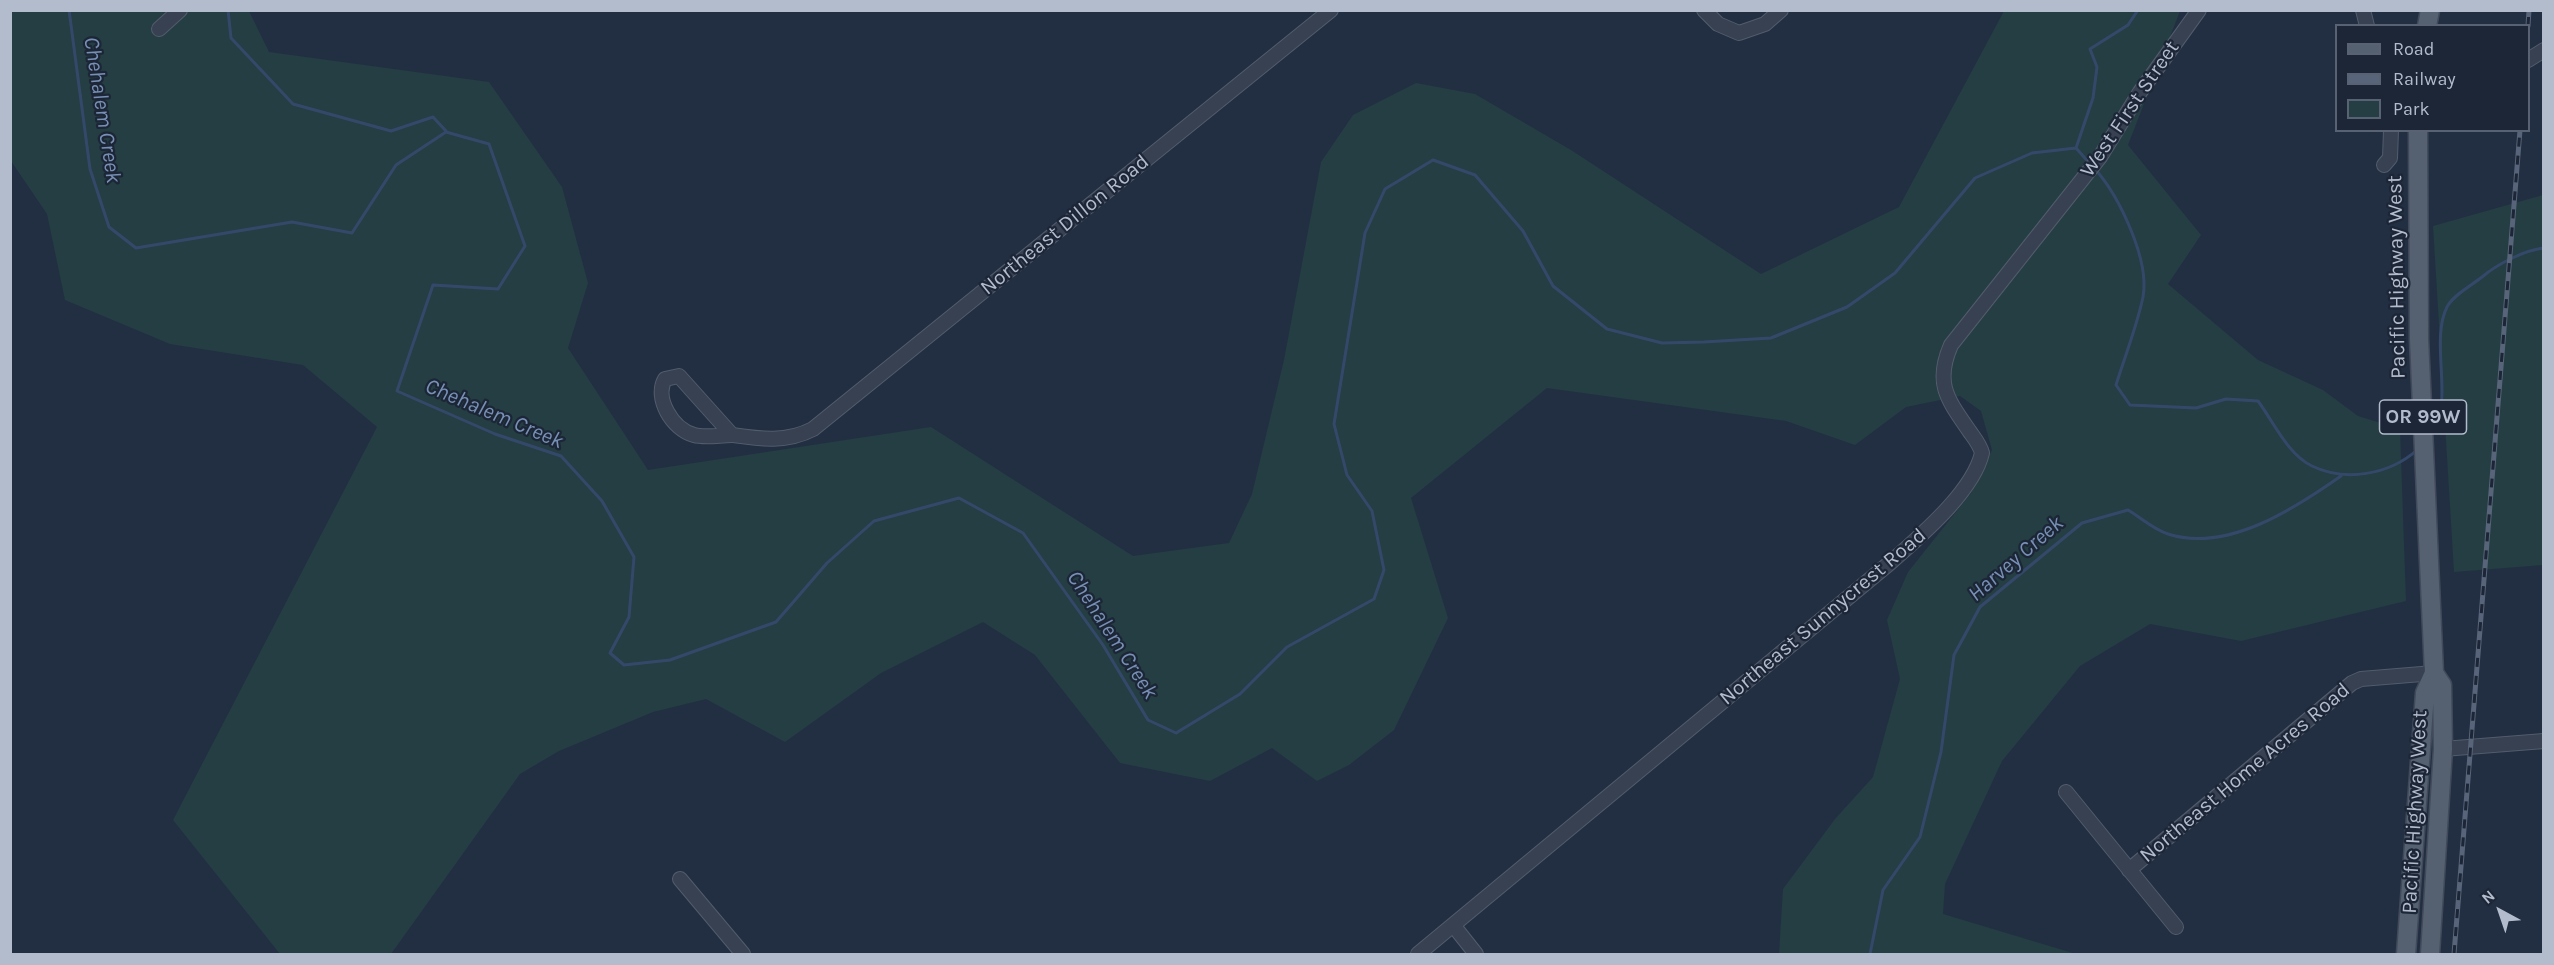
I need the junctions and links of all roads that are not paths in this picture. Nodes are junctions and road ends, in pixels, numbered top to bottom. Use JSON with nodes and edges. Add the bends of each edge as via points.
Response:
{"nodes":[{"id":1,"x":180,"y":10,"type":"edge"},
{"id":2,"x":1331,"y":10,"type":"edge"},
{"id":3,"x":1704,"y":10,"type":"edge"},
{"id":4,"x":1781,"y":10,"type":"edge"},
{"id":5,"x":2199,"y":10,"type":"edge"},
{"id":6,"x":159,"y":29,"type":"dead end"},
{"id":7,"x":2544,"y":50,"type":"edge"},
{"id":8,"x":2530,"y":59,"type":"edge"},
{"id":9,"x":2391,"y":132,"type":"edge"},
{"id":10,"x":2418,"y":132,"type":"edge"},
{"id":11,"x":2384,"y":165,"type":"dead end"},
{"id":12,"x":2061,"y":208,"type":"joint"},
{"id":13,"x":732,"y":435,"type":"junction"},
{"id":14,"x":2434,"y":674,"type":"junction"},
{"id":15,"x":2544,"y":741,"type":"edge"},
{"id":16,"x":2443,"y":749,"type":"junction"},
{"id":17,"x":2066,"y":792,"type":"dead end"},
{"id":18,"x":2129,"y":870,"type":"junction"},
{"id":19,"x":681,"y":879,"type":"dead end"},
{"id":20,"x":1453,"y":925,"type":"junction"},
{"id":21,"x":2176,"y":927,"type":"dead end"},
{"id":22,"x":743,"y":954,"type":"edge"},
{"id":23,"x":1418,"y":954,"type":"edge"},
{"id":24,"x":1476,"y":954,"type":"edge"},
{"id":25,"x":2406,"y":954,"type":"edge"},
{"id":26,"x":2430,"y":954,"type":"edge"}],
"edges":[{"from":1,"to":6,"type":"street"},
{"from":2,"to":13,"type":"street","name":"Northeast Dillon Road","via":[[833,414],[798,437],[766,440]]},
{"from":3,"to":4,"type":"street","via":[[1718,24],[1739,33],[1765,24]]},
{"from":5,"to":12,"type":"street","name":"West First Street"},
{"from":7,"to":8,"type":"street"},
{"from":9,"to":11,"type":"street","via":[[2390,158]]},
{"from":10,"to":14,"type":"main road","name":"Pacific Highway West","number":"OR 99W","via":[[2419,339]]},
{"from":12,"to":20,"type":"street","name":"Northeast Sunnycrest Road","via":[[1961,332],[1945,359],[1943,379],[1950,403],[1982,453],[1954,500],[1891,562]]},
{"from":13,"to":13,"type":"street","via":[[679,376],[665,379],[660,387],[662,401],[677,425],[693,435]]},
{"from":14,"to":16,"type":"main road","name":"Pacific Highway West","number":"OR 99W","via":[[2442,685]]},
{"from":14,"to":18,"type":"street","name":"Northeast Home Acres Road","via":[[2352,683]]},
{"from":14,"to":25,"type":"main road","name":"Pacific Highway West","number":"OR 99W","via":[[2425,693]]},
{"from":15,"to":16,"type":"street"},
{"from":16,"to":26,"type":"main road","name":"Pacific Highway West","number":"OR 99W"},
{"from":17,"to":18,"type":"street"},
{"from":18,"to":21,"type":"street"},
{"from":19,"to":22,"type":"street"},
{"from":20,"to":23,"type":"street","name":"Northeast Sunnycrest Road"},
{"from":20,"to":24,"type":"street"}]}
